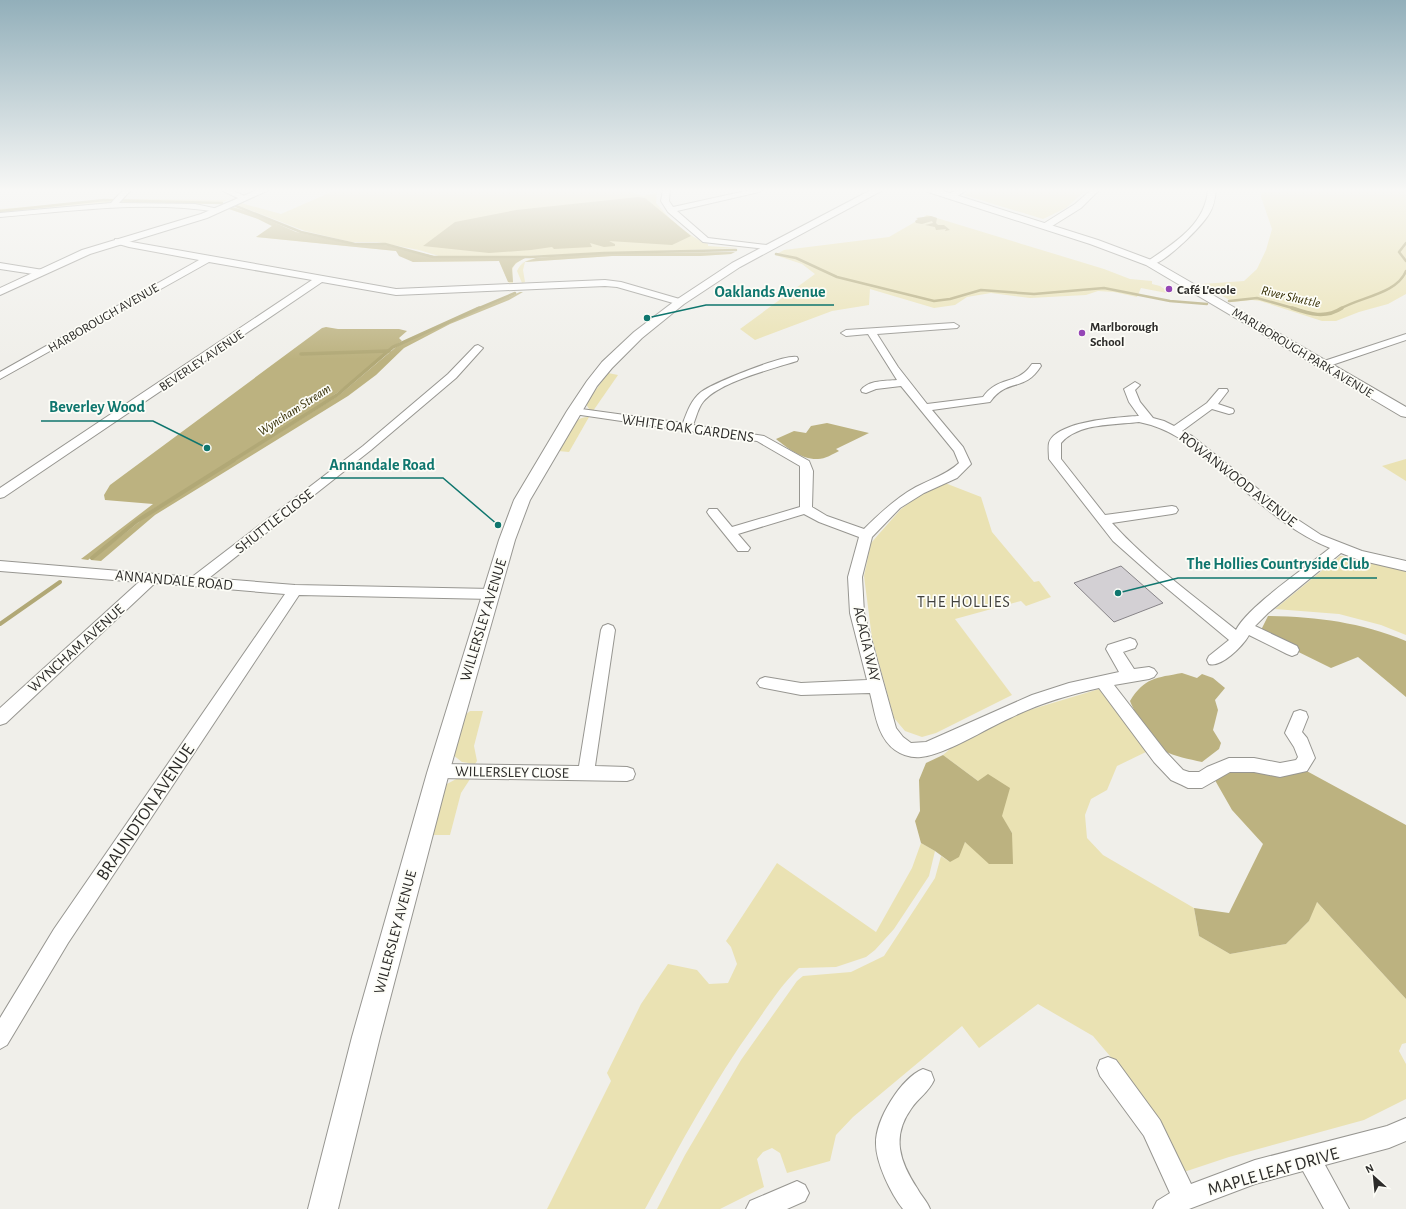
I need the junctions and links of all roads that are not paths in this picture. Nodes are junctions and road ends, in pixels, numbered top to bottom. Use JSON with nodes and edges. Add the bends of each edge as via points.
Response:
{"nodes":[{"id":1,"x":102,"y":246,"type":"edge"},
{"id":2,"x":137,"y":246,"type":"edge"},
{"id":3,"x":734,"y":246,"type":"edge"},
{"id":4,"x":769,"y":246,"type":"edge"},
{"id":5,"x":1106,"y":246,"type":"edge"},
{"id":6,"x":1173,"y":246,"type":"edge"},
{"id":7,"x":758,"y":252,"type":"junction"},
{"id":8,"x":206,"y":259,"type":"junction"},
{"id":9,"x":1151,"y":263,"type":"junction"},
{"id":10,"x":0,"y":266,"type":"edge"},
{"id":11,"x":40,"y":272,"type":"junction"},
{"id":12,"x":321,"y":278,"type":"junction"},
{"id":13,"x":0,"y":292,"type":"edge"},
{"id":14,"x":680,"y":302,"type":"junction"},
{"id":15,"x":954,"y":326,"type":"dead end"},
{"id":16,"x":846,"y":332,"type":"dead end"},
{"id":17,"x":871,"y":332,"type":"junction"},
{"id":18,"x":1406,"y":337,"type":"edge"},
{"id":19,"x":478,"y":348,"type":"dead end"},
{"id":20,"x":793,"y":359,"type":"dead end"},
{"id":21,"x":1325,"y":364,"type":"junction"},
{"id":22,"x":1036,"y":366,"type":"dead end"},
{"id":23,"x":0,"y":376,"type":"edge"},
{"id":24,"x":905,"y":382,"type":"junction"},
{"id":25,"x":1135,"y":385,"type":"dead end"},
{"id":26,"x":866,"y":390,"type":"dead end"},
{"id":27,"x":1223,"y":390,"type":"dead end"},
{"id":28,"x":1210,"y":406,"type":"junction"},
{"id":29,"x":925,"y":408,"type":"junction"},
{"id":30,"x":574,"y":411,"type":"junction"},
{"id":31,"x":1229,"y":411,"type":"dead end"},
{"id":32,"x":1406,"y":412,"type":"edge"},
{"id":33,"x":1149,"y":420,"type":"junction"},
{"id":34,"x":687,"y":427,"type":"junction"},
{"id":35,"x":1176,"y":430,"type":"junction"},
{"id":36,"x":0,"y":494,"type":"edge"},
{"id":37,"x":806,"y":509,"type":"junction"},
{"id":38,"x":1172,"y":510,"type":"dead end"},
{"id":39,"x":712,"y":512,"type":"dead end"},
{"id":40,"x":1102,"y":520,"type":"junction"},
{"id":41,"x":730,"y":532,"type":"junction"},
{"id":42,"x":866,"y":535,"type":"junction"},
{"id":43,"x":743,"y":548,"type":"dead end"},
{"id":44,"x":1339,"y":548,"type":"junction"},
{"id":45,"x":0,"y":566,"type":"edge"},
{"id":46,"x":1406,"y":566,"type":"edge"},
{"id":47,"x":152,"y":578,"type":"junction"},
{"id":48,"x":195,"y":582,"type":"junction"},
{"id":49,"x":295,"y":590,"type":"junction"},
{"id":50,"x":492,"y":594,"type":"junction"},
{"id":51,"x":608,"y":630,"type":"dead end"},
{"id":52,"x":1242,"y":634,"type":"junction"},
{"id":53,"x":1130,"y":644,"type":"dead end"},
{"id":54,"x":1292,"y":650,"type":"dead end"},
{"id":55,"x":1214,"y":660,"type":"dead end"},
{"id":56,"x":1149,"y":673,"type":"dead end"},
{"id":57,"x":1130,"y":676,"type":"junction"},
{"id":58,"x":1103,"y":682,"type":"junction"},
{"id":59,"x":765,"y":683,"type":"dead end"},
{"id":60,"x":877,"y":686,"type":"junction"},
{"id":61,"x":1300,"y":717,"type":"dead end"},
{"id":62,"x":0,"y":718,"type":"edge"},
{"id":63,"x":439,"y":771,"type":"junction"},
{"id":64,"x":586,"y":773,"type":"junction"},
{"id":65,"x":627,"y":774,"type":"dead end"},
{"id":66,"x":0,"y":1038,"type":"edge"},
{"id":67,"x":1108,"y":1068,"type":"dead end"},
{"id":68,"x":923,"y":1080,"type":"dead end"},
{"id":69,"x":1406,"y":1129,"type":"edge"},
{"id":70,"x":1308,"y":1160,"type":"junction"},
{"id":71,"x":797,"y":1193,"type":"dead end"},
{"id":72,"x":1185,"y":1198,"type":"junction"},
{"id":73,"x":323,"y":1209,"type":"edge"},
{"id":74,"x":758,"y":1209,"type":"edge"},
{"id":75,"x":918,"y":1209,"type":"edge"},
{"id":76,"x":1165,"y":1209,"type":"edge"},
{"id":77,"x":1337,"y":1209,"type":"edge"}],
"edges":[{"from":1,"to":11,"type":"street"},
{"from":2,"to":8,"type":"street"},
{"from":3,"to":7,"type":"street"},
{"from":4,"to":7,"type":"street","name":"WILLERSLEY AVENUE"},
{"from":5,"to":9,"type":"street","name":"MARLBOROUGH PARK AVENUE"},
{"from":6,"to":9,"type":"street"},
{"from":7,"to":14,"type":"street","name":"WILLERSLEY AVENUE"},
{"from":8,"to":12,"type":"street"},
{"from":8,"to":23,"type":"street","name":"HARBOROUGH AVENUE"},
{"from":9,"to":21,"type":"street","name":"MARLBOROUGH PARK AVENUE"},
{"from":10,"to":11,"type":"street"},
{"from":11,"to":13,"type":"street"},
{"from":12,"to":14,"type":"street","via":[[401,292],[618,284]]},
{"from":12,"to":36,"type":"street","name":"BEVERLEY AVENUE"},
{"from":14,"to":30,"type":"street","name":"WILLERSLEY AVENUE","via":[[625,346],[592,384]]},
{"from":15,"to":17,"type":"street"},
{"from":16,"to":17,"type":"street"},
{"from":17,"to":24,"type":"street","via":[[885,357]]},
{"from":18,"to":21,"type":"street"},
{"from":19,"to":48,"type":"street","name":"SHUTTLE CLOSE","via":[[452,376],[367,448]]},
{"from":20,"to":34,"type":"street","via":[[708,392],[698,401]]},
{"from":21,"to":32,"type":"street","name":"MARLBOROUGH PARK AVENUE"},
{"from":22,"to":29,"type":"street","via":[[1019,382],[996,388],[986,400]]},
{"from":24,"to":26,"type":"street","via":[[873,386]]},
{"from":24,"to":29,"type":"street"},
{"from":25,"to":33,"type":"street","via":[[1130,388],[1131,396]]},
{"from":27,"to":28,"type":"street"},
{"from":28,"to":31,"type":"street"},
{"from":28,"to":35,"type":"street"},
{"from":29,"to":42,"type":"street","via":[[961,452],[965,464],[953,474],[896,505]]},
{"from":30,"to":34,"type":"street","name":"WHITE OAK GARDENS"},
{"from":30,"to":50,"type":"street","name":"WILLERSLEY AVENUE","via":[[522,500],[509,533]]},
{"from":33,"to":35,"type":"street","name":"ROWANWOOD AVENUE"},
{"from":33,"to":40,"type":"street","name":"ROWANWOOD AVENUE","via":[[1122,420],[1070,430],[1055,443],[1055,459]]},
{"from":34,"to":37,"type":"street","name":"WHITE OAK GARDENS","via":[[760,438],[798,458],[805,464],[807,471]]},
{"from":35,"to":44,"type":"street","name":"ROWANWOOD AVENUE","via":[[1285,517],[1316,538]]},
{"from":37,"to":41,"type":"street"},
{"from":37,"to":42,"type":"street"},
{"from":38,"to":40,"type":"street"},
{"from":39,"to":41,"type":"street"},
{"from":40,"to":52,"type":"street","name":"ROWANWOOD AVENUE","via":[[1118,538],[1162,577]]},
{"from":41,"to":43,"type":"street"},
{"from":42,"to":60,"type":"street","name":"ACACIA WAY","via":[[855,577],[857,613]]},
{"from":44,"to":46,"type":"street","name":"ROWANWOOD AVENUE"},
{"from":44,"to":52,"type":"street","via":[[1263,609]]},
{"from":45,"to":47,"type":"street","name":"ANNANDALE ROAD"},
{"from":47,"to":48,"type":"street","name":"ANNANDALE ROAD"},
{"from":47,"to":62,"type":"street","name":"WYNCHAM AVENUE"},
{"from":48,"to":49,"type":"street","name":"ANNANDALE ROAD"},
{"from":49,"to":50,"type":"street","name":"ANNANDALE ROAD"},
{"from":49,"to":66,"type":"street","name":"BRAUNDTON AVENUE","via":[[61,936]]},
{"from":50,"to":63,"type":"street","name":"WILLERSLEY AVENUE"},
{"from":51,"to":64,"type":"street","name":"WILLERSLEY CLOSE"},
{"from":52,"to":54,"type":"street","name":"ROWANWOOD AVENUE"},
{"from":52,"to":55,"type":"street"},
{"from":53,"to":57,"type":"street","via":[[1113,649]]},
{"from":56,"to":57,"type":"street","name":"ACACIA WAY"},
{"from":57,"to":58,"type":"street","name":"ACACIA WAY"},
{"from":58,"to":60,"type":"street","name":"ACACIA WAY","via":[[1022,705],[985,724],[921,750],[904,747],[893,740]]},
{"from":58,"to":61,"type":"street","via":[[1160,758],[1176,775],[1188,780],[1202,780],[1229,765],[1254,765],[1280,770],[1301,766],[1307,758],[1294,733]]},
{"from":59,"to":60,"type":"street","via":[[801,689]]},
{"from":63,"to":64,"type":"street","name":"WILLERSLEY CLOSE"},
{"from":63,"to":73,"type":"street","name":"WILLERSLEY AVENUE","via":[[368,1030]]},
{"from":64,"to":65,"type":"street","name":"WILLERSLEY CLOSE"},
{"from":67,"to":72,"type":"street","via":[[1152,1128]]},
{"from":68,"to":75,"type":"street","via":[[902,1101],[891,1125],[887,1144],[892,1167]]},
{"from":69,"to":70,"type":"street","name":"MAPLE LEAF DRIVE","via":[[1389,1137]]},
{"from":70,"to":72,"type":"street","name":"MAPLE LEAF DRIVE","via":[[1255,1172]]},
{"from":70,"to":77,"type":"street"},
{"from":71,"to":74,"type":"street"},
{"from":72,"to":76,"type":"street","name":"MAPLE LEAF DRIVE"}]}
